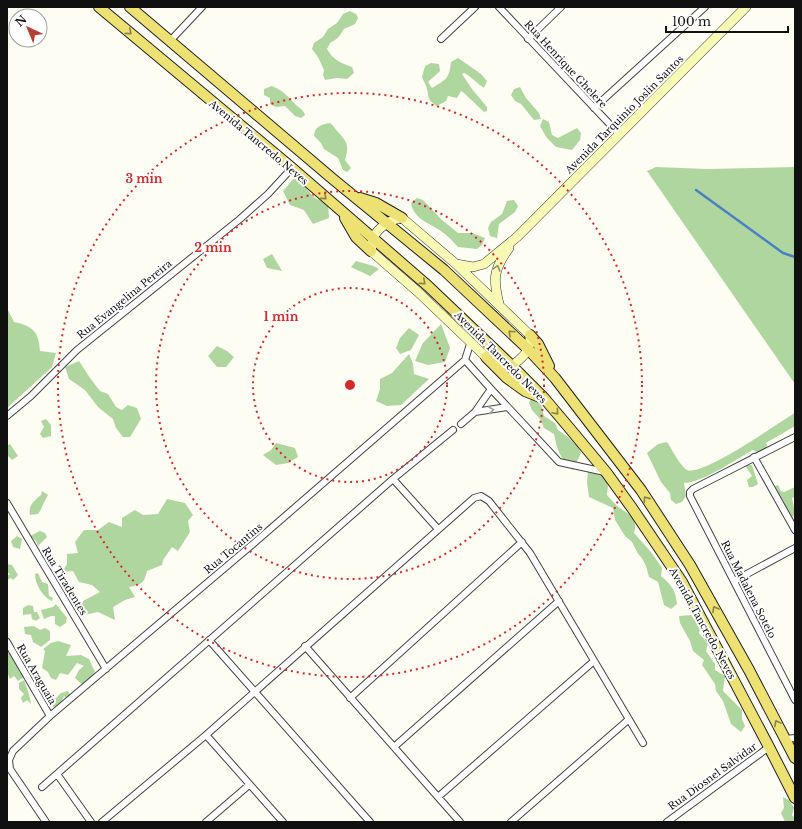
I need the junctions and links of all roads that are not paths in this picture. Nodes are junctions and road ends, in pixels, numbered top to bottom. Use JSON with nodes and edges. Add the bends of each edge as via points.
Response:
{"nodes":[{"id":1,"x":99,"y":7,"type":"edge"},
{"id":2,"x":130,"y":7,"type":"edge"},
{"id":3,"x":202,"y":7,"type":"edge"},
{"id":4,"x":475,"y":7,"type":"edge"},
{"id":5,"x":499,"y":7,"type":"edge"},
{"id":6,"x":561,"y":7,"type":"edge"},
{"id":7,"x":705,"y":7,"type":"edge"},
{"id":8,"x":746,"y":7,"type":"edge"},
{"id":9,"x":441,"y":39,"type":"dead end"},
{"id":10,"x":528,"y":39,"type":"junction"},
{"id":11,"x":170,"y":41,"type":"junction"},
{"id":12,"x":594,"y":108,"type":"junction"},
{"id":13,"x":619,"y":134,"type":"junction"},
{"id":14,"x":292,"y":168,"type":"junction"},
{"id":15,"x":354,"y":196,"type":"junction"},
{"id":16,"x":339,"y":210,"type":"junction"},
{"id":17,"x":402,"y":218,"type":"junction"},
{"id":18,"x":386,"y":223,"type":"junction"},
{"id":19,"x":517,"y":237,"type":"junction"},
{"id":20,"x":373,"y":238,"type":"junction"},
{"id":21,"x":371,"y":251,"type":"junction"},
{"id":22,"x":456,"y":264,"type":"junction"},
{"id":23,"x":499,"y":304,"type":"junction"},
{"id":24,"x":530,"y":335,"type":"junction"},
{"id":25,"x":471,"y":341,"type":"junction"},
{"id":26,"x":528,"y":349,"type":"junction"},
{"id":27,"x":486,"y":356,"type":"junction"},
{"id":28,"x":465,"y":360,"type":"junction"},
{"id":29,"x":512,"y":366,"type":"junction"},
{"id":30,"x":555,"y":378,"type":"junction"},
{"id":31,"x":491,"y":390,"type":"junction"},
{"id":32,"x":544,"y":398,"type":"junction"},
{"id":33,"x":507,"y":407,"type":"junction"},
{"id":34,"x":475,"y":412,"type":"junction"},
{"id":35,"x":7,"y":416,"type":"edge"},
{"id":36,"x":460,"y":424,"type":"dead end"},
{"id":37,"x":453,"y":430,"type":"dead end"},
{"id":38,"x":795,"y":438,"type":"edge"},
{"id":39,"x":754,"y":458,"type":"junction"},
{"id":40,"x":606,"y":472,"type":"junction"},
{"id":41,"x":392,"y":479,"type":"junction"},
{"id":42,"x":7,"y":503,"type":"edge"},
{"id":43,"x":438,"y":529,"type":"junction"},
{"id":44,"x":795,"y":530,"type":"edge"},
{"id":45,"x":522,"y":542,"type":"junction"},
{"id":46,"x":795,"y":548,"type":"edge"},
{"id":47,"x":734,"y":581,"type":"junction"},
{"id":48,"x":559,"y":601,"type":"junction"},
{"id":49,"x":209,"y":640,"type":"junction"},
{"id":50,"x":7,"y":642,"type":"edge"},
{"id":51,"x":305,"y":646,"type":"junction"},
{"id":52,"x":594,"y":661,"type":"junction"},
{"id":53,"x":106,"y":669,"type":"junction"},
{"id":54,"x":255,"y":691,"type":"junction"},
{"id":55,"x":350,"y":698,"type":"junction"},
{"id":56,"x":795,"y":700,"type":"edge"},
{"id":57,"x":50,"y":716,"type":"junction"},
{"id":58,"x":628,"y":720,"type":"junction"},
{"id":59,"x":206,"y":735,"type":"junction"},
{"id":60,"x":790,"y":739,"type":"edge"},
{"id":61,"x":643,"y":743,"type":"dead end"},
{"id":62,"x":394,"y":747,"type":"junction"},
{"id":63,"x":769,"y":747,"type":"junction"},
{"id":64,"x":795,"y":758,"type":"edge"},
{"id":65,"x":57,"y":774,"type":"junction"},
{"id":66,"x":249,"y":785,"type":"junction"},
{"id":67,"x":42,"y":787,"type":"dead end"},
{"id":68,"x":438,"y":797,"type":"junction"},
{"id":69,"x":795,"y":798,"type":"edge"},
{"id":70,"x":46,"y":822,"type":"edge"},
{"id":71,"x":91,"y":822,"type":"edge"},
{"id":72,"x":102,"y":822,"type":"edge"},
{"id":73,"x":206,"y":822,"type":"edge"},
{"id":74,"x":283,"y":822,"type":"edge"},
{"id":75,"x":370,"y":822,"type":"edge"},
{"id":76,"x":460,"y":822,"type":"edge"},
{"id":77,"x":511,"y":822,"type":"edge"},
{"id":78,"x":667,"y":822,"type":"edge"}],
"edges":[{"from":1,"to":14,"type":"main road","name":"Avenida Tancredo Neves","one_way":true},
{"from":2,"to":11,"type":"main road","name":"Avenida Tancredo Neves"},
{"from":3,"to":11,"type":"street"},
{"from":4,"to":9,"type":"street"},
{"from":5,"to":10,"type":"street","name":"Rua Henrique Ghelere"},
{"from":6,"to":10,"type":"street"},
{"from":7,"to":12,"type":"street"},
{"from":8,"to":13,"type":"main road","name":"Avenida Tarquinio Joslin Santos"},
{"from":10,"to":12,"type":"street","name":"Rua Henrique Ghelere"},
{"from":11,"to":15,"type":"main road","name":"Avenida Tancredo Neves"},
{"from":12,"to":13,"type":"street","name":"Rua Henrique Ghelere"},
{"from":13,"to":19,"type":"main road","name":"Avenida Tarquinio Joslin Santos"},
{"from":14,"to":16,"type":"main road","name":"Avenida Tancredo Neves","one_way":true},
{"from":14,"to":35,"type":"street","name":"Rua Evangelina Pereira","via":[[240,219],[77,350]]},
{"from":15,"to":17,"type":"main road"},
{"from":15,"to":18,"type":"main road","name":"Avenida Tancredo Neves"},
{"from":16,"to":20,"type":"main road","name":"Avenida Tancredo Neves"},
{"from":16,"to":21,"type":"main road","via":[[356,237]]},
{"from":17,"to":18,"type":"main road"},
{"from":17,"to":22,"type":"main road"},
{"from":18,"to":20,"type":"main road"},
{"from":26,"to":18,"type":"main road","name":"Avenida Tancredo Neves","one_way":true,"via":[[444,270]]},
{"from":19,"to":22,"type":"main road","name":"Avenida Tarquinio Joslin Santos","via":[[484,264],[472,267]]},
{"from":23,"to":19,"type":"main road","name":"Avenida Tarquinio Joslin Santos","one_way":true,"via":[[494,277],[499,261]]},
{"from":20,"to":21,"type":"main road"},
{"from":20,"to":29,"type":"main road","name":"Avenida Tancredo Neves","one_way":true},
{"from":21,"to":25,"type":"main road"},
{"from":22,"to":23,"type":"main road"},
{"from":23,"to":24,"type":"main road"},
{"from":24,"to":26,"type":"main road"},
{"from":24,"to":30,"type":"main road","via":[[538,344]]},
{"from":25,"to":27,"type":"main road"},
{"from":25,"to":28,"type":"street"},
{"from":26,"to":29,"type":"main road"},
{"from":26,"to":30,"type":"main road","name":"Avenida Tancredo Neves"},
{"from":27,"to":29,"type":"main road","via":[[496,362]]},
{"from":27,"to":32,"type":"main road","via":[[507,378],[525,391]]},
{"from":28,"to":31,"type":"street"},
{"from":28,"to":53,"type":"street","name":"Rua Tocantins"},
{"from":29,"to":32,"type":"main road","name":"Avenida Tancredo Neves"},
{"from":60,"to":30,"type":"main road","name":"Avenida Tancredo Neves","one_way":true,"via":[[670,534],[641,490]]},
{"from":31,"to":33,"type":"street"},
{"from":31,"to":34,"type":"street"},
{"from":32,"to":40,"type":"main road","name":"Avenida Tancredo Neves","one_way":true},
{"from":34,"to":33,"type":"street","one_way":true},
{"from":33,"to":40,"type":"street","via":[[559,462]]},
{"from":34,"to":36,"type":"street"},
{"from":37,"to":41,"type":"street"},
{"from":38,"to":39,"type":"street"},
{"from":39,"to":44,"type":"street"},
{"from":39,"to":47,"type":"street","name":"Rua Madalena Sotelo","via":[[690,492]]},
{"from":40,"to":63,"type":"main road","name":"Avenida Tancredo Neves","via":[[682,582]]},
{"from":41,"to":43,"type":"street"},
{"from":41,"to":49,"type":"street"},
{"from":42,"to":53,"type":"street","name":"Rua Tiradentes"},
{"from":43,"to":45,"type":"street","via":[[474,498],[481,496],[489,501]]},
{"from":43,"to":51,"type":"street"},
{"from":45,"to":48,"type":"street"},
{"from":45,"to":55,"type":"street"},
{"from":46,"to":47,"type":"street"},
{"from":47,"to":56,"type":"street","name":"Rua Madalena Sotelo"},
{"from":48,"to":52,"type":"street"},
{"from":48,"to":62,"type":"street"},
{"from":49,"to":54,"type":"street"},
{"from":49,"to":65,"type":"street"},
{"from":50,"to":57,"type":"street","name":"Rua Araguaia"},
{"from":51,"to":54,"type":"street"},
{"from":51,"to":55,"type":"street"},
{"from":52,"to":58,"type":"street"},
{"from":52,"to":68,"type":"street"},
{"from":53,"to":57,"type":"street","name":"Rua Tocantins"},
{"from":54,"to":59,"type":"street"},
{"from":54,"to":75,"type":"street"},
{"from":55,"to":62,"type":"street"},
{"from":57,"to":70,"type":"street","name":"Rua Tocantins","via":[[13,751],[9,760],[10,769]]},
{"from":58,"to":61,"type":"street"},
{"from":58,"to":77,"type":"street"},
{"from":59,"to":66,"type":"street"},
{"from":59,"to":72,"type":"street"},
{"from":60,"to":64,"type":"main road","name":"Avenida Tancredo Neves"},
{"from":62,"to":68,"type":"street"},
{"from":63,"to":69,"type":"main road","name":"Avenida Tancredo Neves"},
{"from":63,"to":78,"type":"street","name":"Rua Diosnel Salvidar"},
{"from":65,"to":67,"type":"street"},
{"from":65,"to":71,"type":"street"},
{"from":66,"to":73,"type":"street"},
{"from":66,"to":74,"type":"street"},
{"from":68,"to":76,"type":"street"}]}
